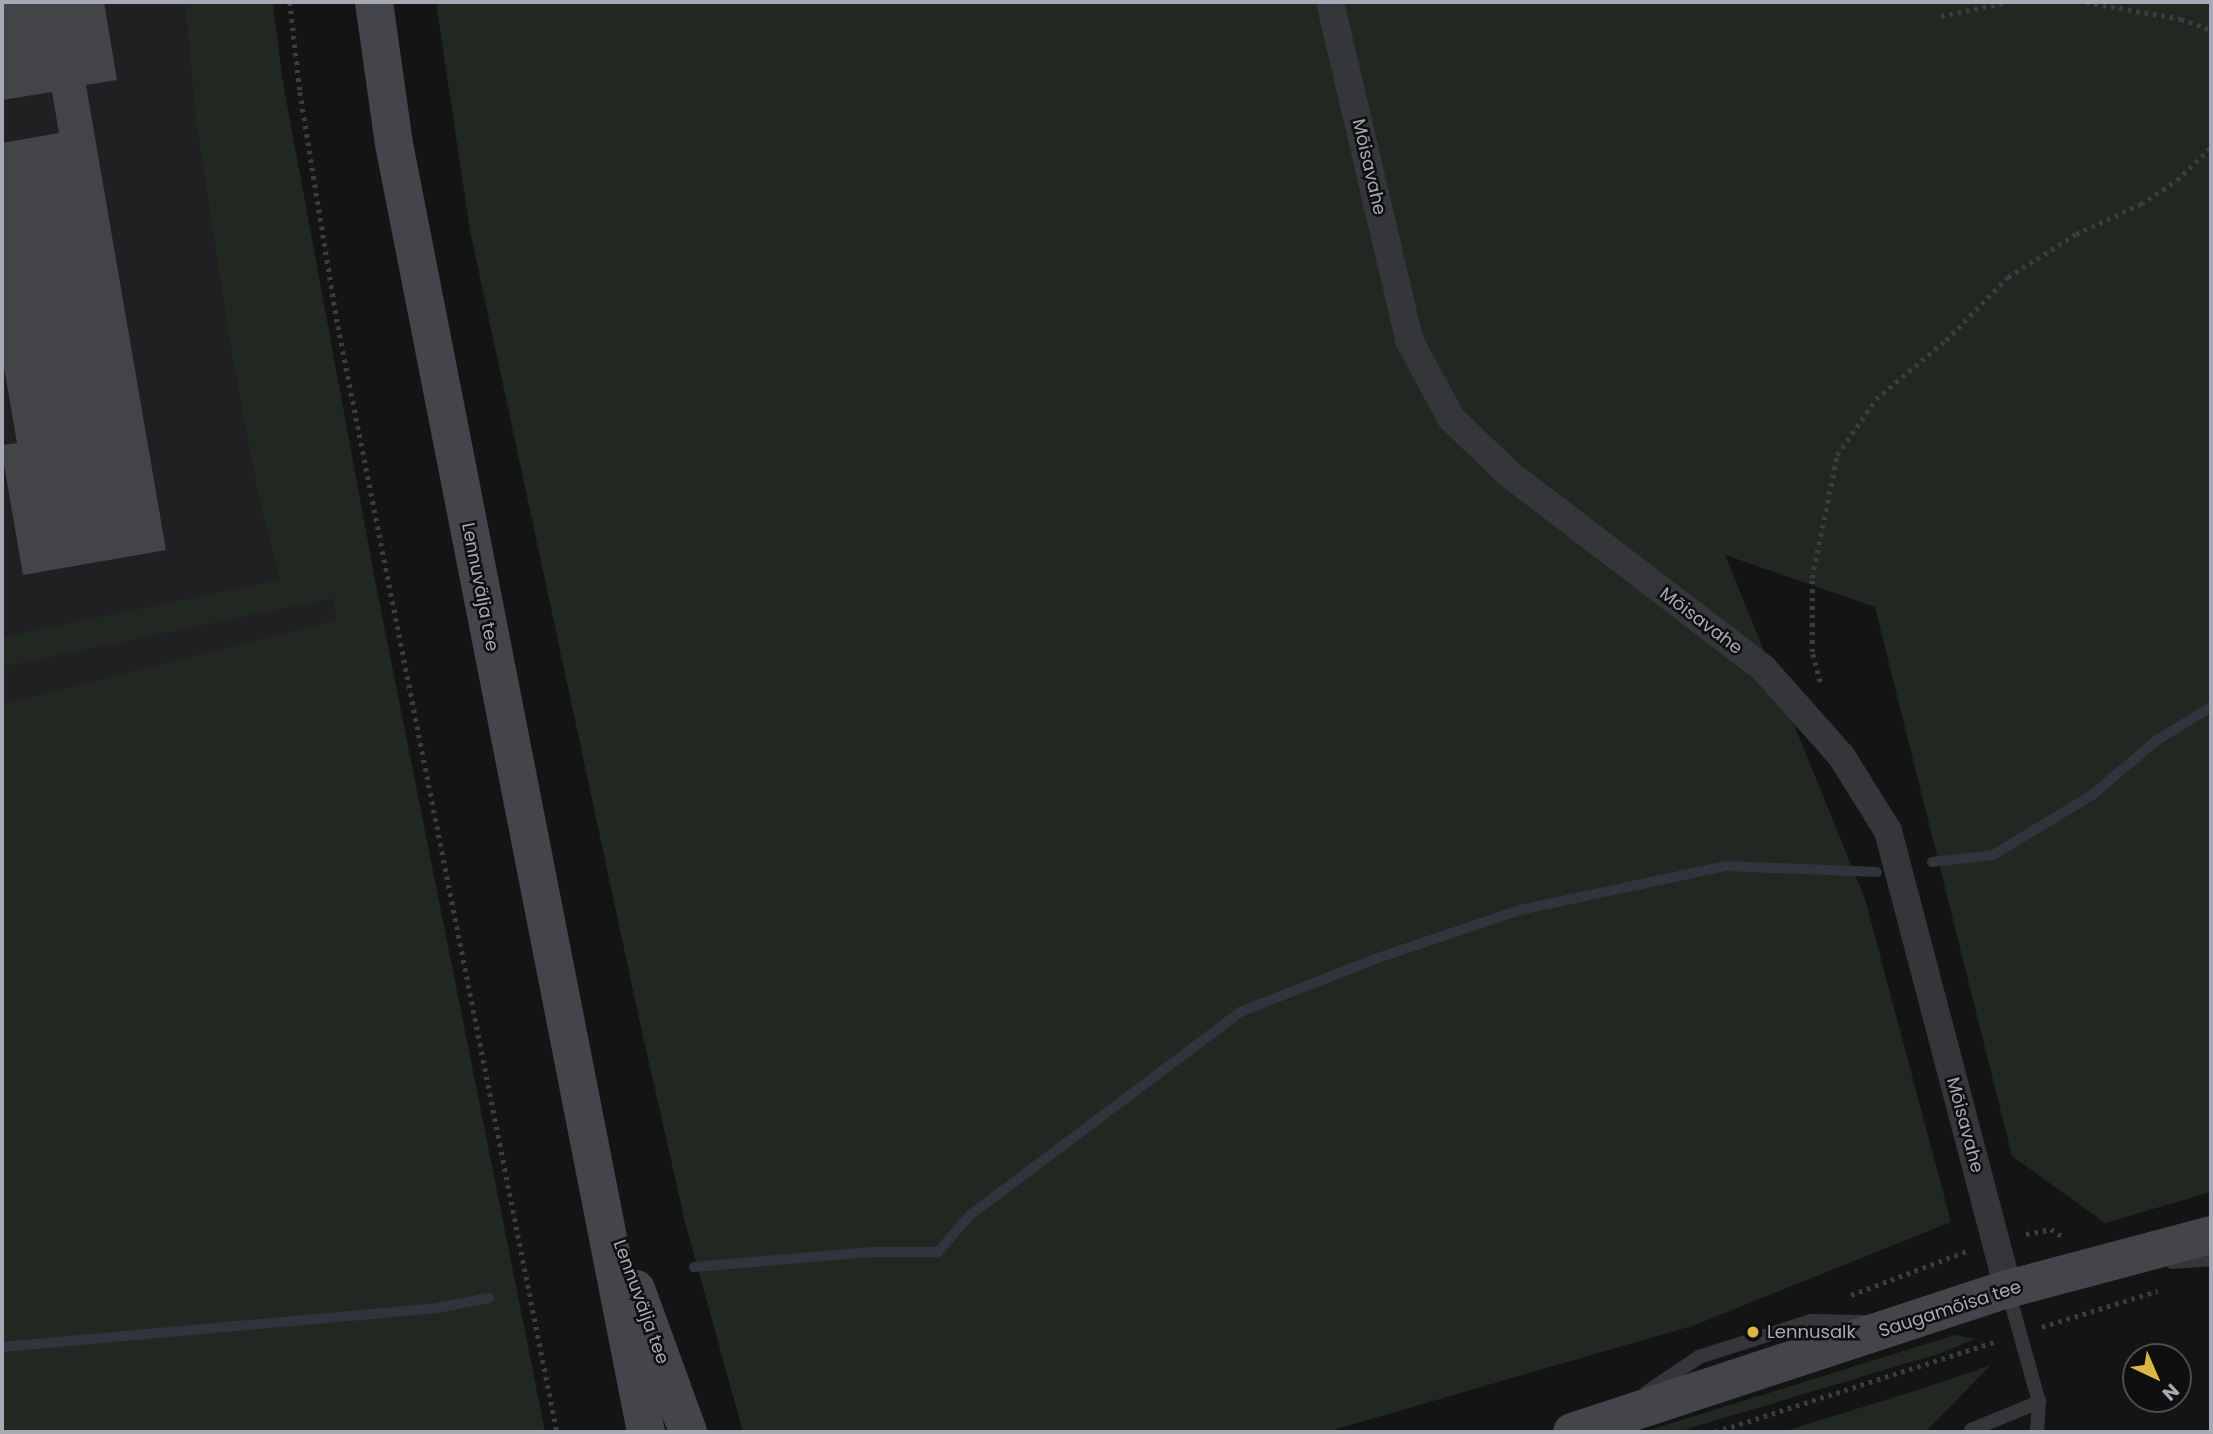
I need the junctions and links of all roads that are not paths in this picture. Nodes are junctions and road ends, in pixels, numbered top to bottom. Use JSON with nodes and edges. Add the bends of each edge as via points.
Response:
{"nodes":[{"id":1,"x":374,"y":2,"type":"edge"},
{"id":2,"x":1330,"y":2,"type":"edge"},
{"id":3,"x":593,"y":1172,"type":"junction"},
{"id":4,"x":2211,"y":1235,"type":"edge"},
{"id":5,"x":2211,"y":1259,"type":"edge"},
{"id":6,"x":2080,"y":1270,"type":"junction"},
{"id":7,"x":2007,"y":1289,"type":"junction"},
{"id":8,"x":2039,"y":1402,"type":"junction"},
{"id":9,"x":1585,"y":1429,"type":"edge"},
{"id":10,"x":1970,"y":1430,"type":"dead end"},
{"id":11,"x":646,"y":1432,"type":"edge"},
{"id":12,"x":688,"y":1432,"type":"edge"},
{"id":13,"x":2037,"y":1432,"type":"edge"}],
"edges":[{"from":1,"to":3,"type":"main road","name":"Lennuvälja tee","via":[[394,144]]},
{"from":2,"to":7,"type":"street","name":"Mõisavahe","via":[[1409,340],[1451,418],[1507,473],[1764,669],[1842,757],[1888,831]]},
{"from":3,"to":11,"type":"main road","name":"Lennuvälja tee"},
{"from":3,"to":12,"type":"main road","name":"Lennuvälja tee"},
{"from":4,"to":6,"type":"main road","name":"Saugamõisa tee"},
{"from":5,"to":6,"type":"lane"},
{"from":6,"to":7,"type":"main road","name":"Saugamõisa tee"},
{"from":7,"to":8,"type":"lane"},
{"from":7,"to":9,"type":"main road","name":"Saugamõisa tee"},
{"from":8,"to":10,"type":"lane"},
{"from":8,"to":13,"type":"lane"}]}
